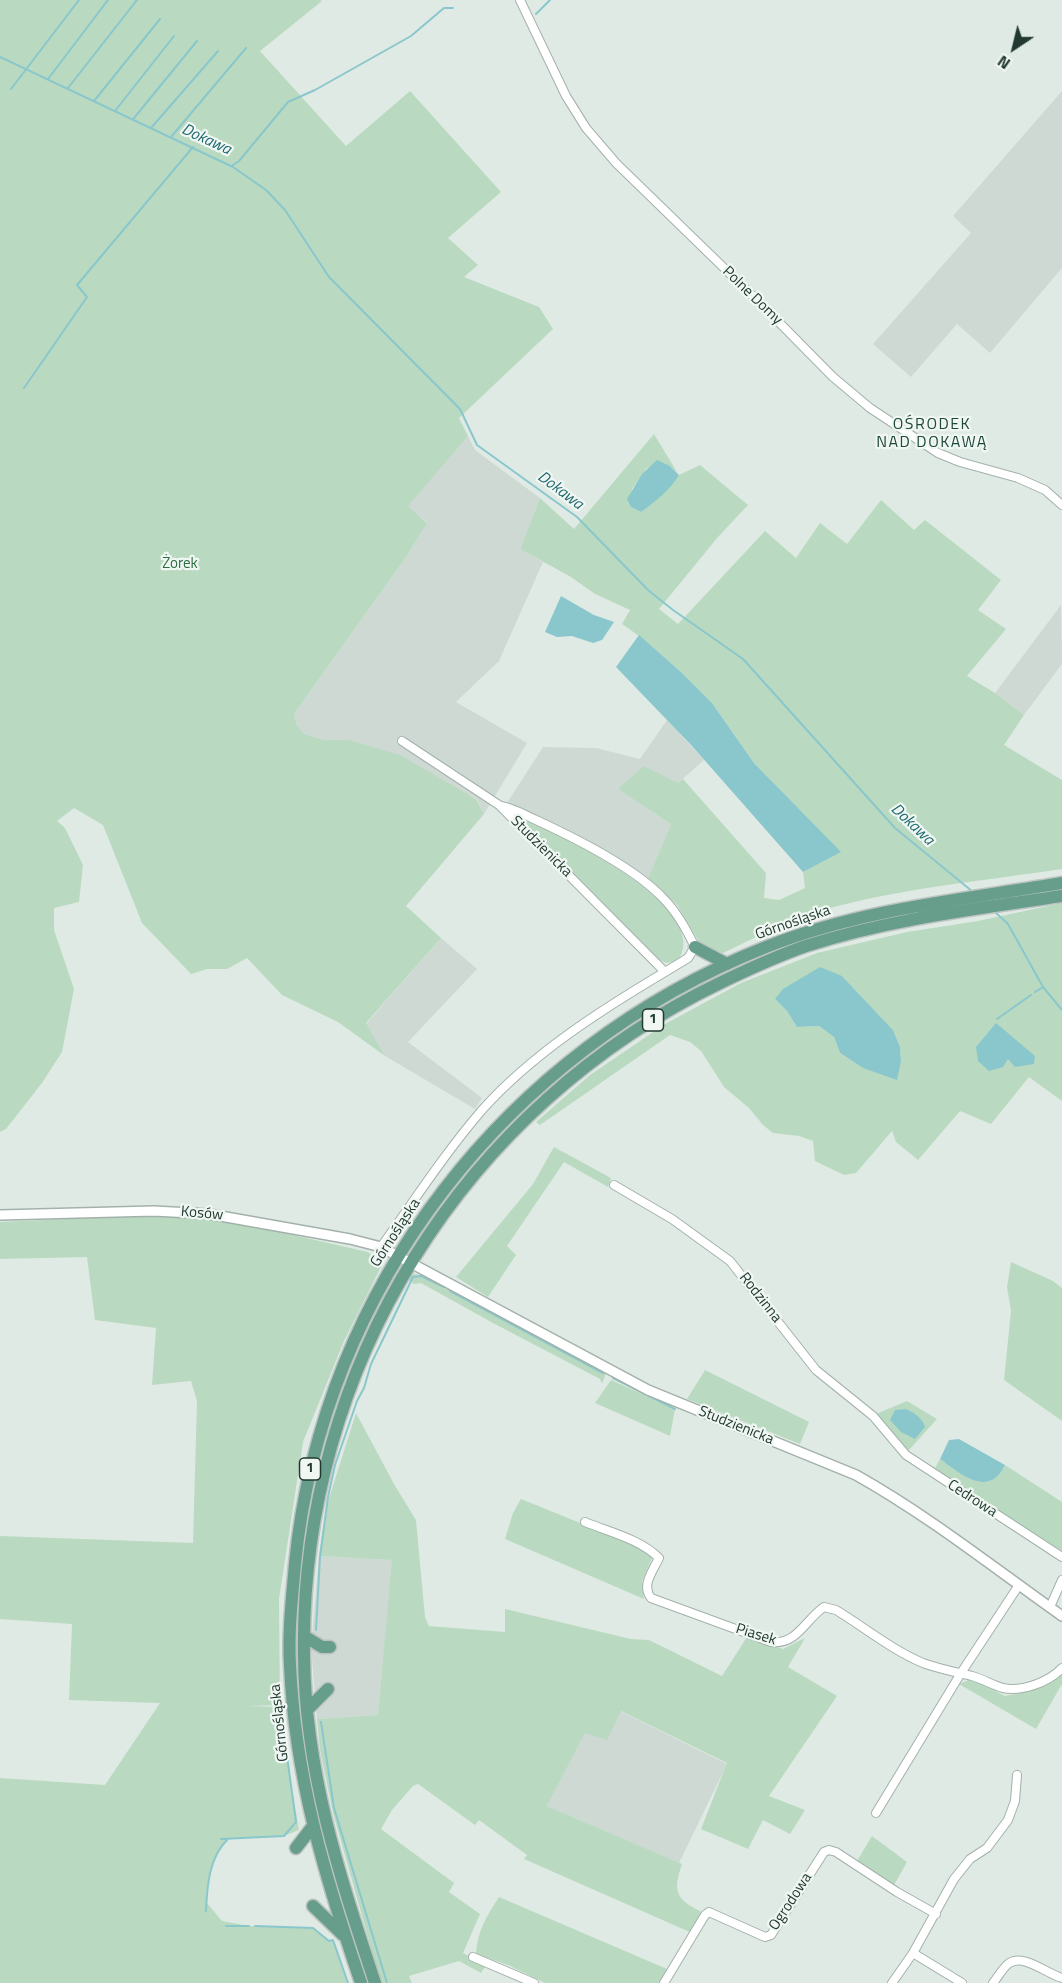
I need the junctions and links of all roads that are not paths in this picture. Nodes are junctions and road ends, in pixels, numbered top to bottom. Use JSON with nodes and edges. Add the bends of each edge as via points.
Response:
{"nodes":[{"id":1,"x":520,"y":0,"type":"edge"},
{"id":2,"x":1062,"y":505,"type":"edge"},
{"id":3,"x":402,"y":741,"type":"dead end"},
{"id":4,"x":500,"y":805,"type":"junction"},
{"id":5,"x":1062,"y":883,"type":"edge"},
{"id":6,"x":1062,"y":896,"type":"edge"},
{"id":7,"x":695,"y":947,"type":"junction"},
{"id":8,"x":727,"y":964,"type":"junction"},
{"id":9,"x":665,"y":972,"type":"junction"},
{"id":10,"x":614,"y":1185,"type":"dead end"},
{"id":11,"x":0,"y":1215,"type":"edge"},
{"id":12,"x":381,"y":1247,"type":"junction"},
{"id":13,"x":398,"y":1256,"type":"junction"},
{"id":14,"x":411,"y":1262,"type":"junction"},
{"id":15,"x":887,"y":1433,"type":"joint"},
{"id":16,"x":585,"y":1522,"type":"dead end"},
{"id":17,"x":1062,"y":1557,"type":"edge"},
{"id":18,"x":1062,"y":1580,"type":"edge"},
{"id":19,"x":1019,"y":1586,"type":"junction"},
{"id":20,"x":1050,"y":1607,"type":"junction"},
{"id":21,"x":1062,"y":1616,"type":"edge"},
{"id":22,"x":304,"y":1636,"type":"junction"},
{"id":23,"x":330,"y":1647,"type":"dead end"},
{"id":24,"x":1062,"y":1668,"type":"edge"},
{"id":25,"x":961,"y":1673,"type":"junction"},
{"id":26,"x":328,"y":1689,"type":"dead end"},
{"id":27,"x":308,"y":1709,"type":"junction"},
{"id":28,"x":1017,"y":1775,"type":"dead end"},
{"id":29,"x":876,"y":1813,"type":"dead end"},
{"id":30,"x":313,"y":1826,"type":"junction"},
{"id":31,"x":296,"y":1848,"type":"dead end"},
{"id":32,"x":314,"y":1906,"type":"dead end"},
{"id":33,"x":936,"y":1914,"type":"junction"},
{"id":34,"x":346,"y":1938,"type":"junction"},
{"id":35,"x":913,"y":1953,"type":"junction"},
{"id":36,"x":473,"y":1957,"type":"dead end"},
{"id":37,"x":1062,"y":1978,"type":"edge"},
{"id":38,"x":361,"y":1983,"type":"edge"},
{"id":39,"x":375,"y":1983,"type":"edge"},
{"id":40,"x":534,"y":1983,"type":"edge"},
{"id":41,"x":664,"y":1983,"type":"edge"},
{"id":42,"x":892,"y":1983,"type":"edge"},
{"id":43,"x":962,"y":1983,"type":"edge"},
{"id":44,"x":993,"y":1983,"type":"edge"}],
"edges":[{"from":1,"to":2,"type":"street","name":"Polne Domy","via":[[566,96],[586,128],[616,163],[833,377],[870,408],[938,453],[1018,478],[1045,490]]},
{"from":3,"to":4,"type":"street","name":"Studzienicka"},
{"from":4,"to":7,"type":"street","via":[[546,825],[645,881],[676,913]]},
{"from":4,"to":9,"type":"street","name":"Studzienicka"},
{"from":5,"to":8,"type":"main road","name":"Górnośląska","number":"1","via":[[891,910],[826,926]]},
{"from":6,"to":14,"type":"main road","name":"Górnośląska","number":"1","via":[[874,928],[804,947],[683,1002],[584,1068],[511,1132],[447,1209]]},
{"from":7,"to":8,"type":"main road"},
{"from":7,"to":9,"type":"street","via":[[688,958]]},
{"from":8,"to":13,"type":"main road","name":"Górnośląska","number":"1","via":[[631,1016],[554,1074],[501,1123],[461,1168]]},
{"from":9,"to":12,"type":"street","via":[[561,1040],[484,1108]]},
{"from":10,"to":15,"type":"street","name":"Rodzinna","via":[[672,1219],[729,1261],[816,1370],[873,1416]]},
{"from":11,"to":12,"type":"street","name":"Kosów","via":[[154,1211],[209,1214]]},
{"from":12,"to":13,"type":"street","name":"Kosów"},
{"from":13,"to":14,"type":"street","name":"Studzienicka"},
{"from":13,"to":30,"type":"main road","name":"Górnośląska","number":"1","via":[[339,1374],[314,1452],[300,1522],[290,1663],[298,1755]]},
{"from":14,"to":19,"type":"street","name":"Studzienicka","via":[[648,1390],[856,1475],[926,1519]]},
{"from":14,"to":22,"type":"main road","name":"Górnośląska","number":"1","via":[[367,1344],[329,1452],[310,1553]]},
{"from":15,"to":17,"type":"street","name":"Cedrowa","via":[[906,1455]]},
{"from":16,"to":25,"type":"street","name":"Piasek","via":[[654,1552],[659,1558],[646,1584],[651,1598],[782,1644],[792,1640],[824,1607],[836,1610],[908,1656]]},
{"from":18,"to":20,"type":"street"},
{"from":19,"to":20,"type":"street","name":"Studzienicka"},
{"from":19,"to":25,"type":"street"},
{"from":20,"to":21,"type":"street","name":"Studzienicka"},
{"from":22,"to":23,"type":"main road","via":[[322,1647]]},
{"from":22,"to":27,"type":"main road","name":"Górnośląska","number":"1"},
{"from":24,"to":25,"type":"street","name":"Piasek","via":[[1019,1689],[1004,1688]]},
{"from":25,"to":29,"type":"street"},
{"from":26,"to":27,"type":"main road"},
{"from":27,"to":39,"type":"main road","name":"Górnośląska","number":"1","via":[[326,1825]]},
{"from":28,"to":33,"type":"street","via":[[1008,1820],[987,1848],[970,1859],[954,1879]]},
{"from":30,"to":31,"type":"main road"},
{"from":30,"to":34,"type":"main road","name":"Górnośląska","number":"1"},
{"from":32,"to":34,"type":"main road"},
{"from":33,"to":35,"type":"street"},
{"from":33,"to":41,"type":"street","name":"Ogrodowa","via":[[829,1850],[824,1852],[771,1935],[765,1936],[709,1912]]},
{"from":34,"to":38,"type":"main road","name":"Górnośląska","number":"1"},
{"from":35,"to":42,"type":"street"},
{"from":35,"to":43,"type":"street"},
{"from":36,"to":40,"type":"street"},
{"from":37,"to":44,"type":"street","via":[[1017,1960],[1010,1962]]}]}
